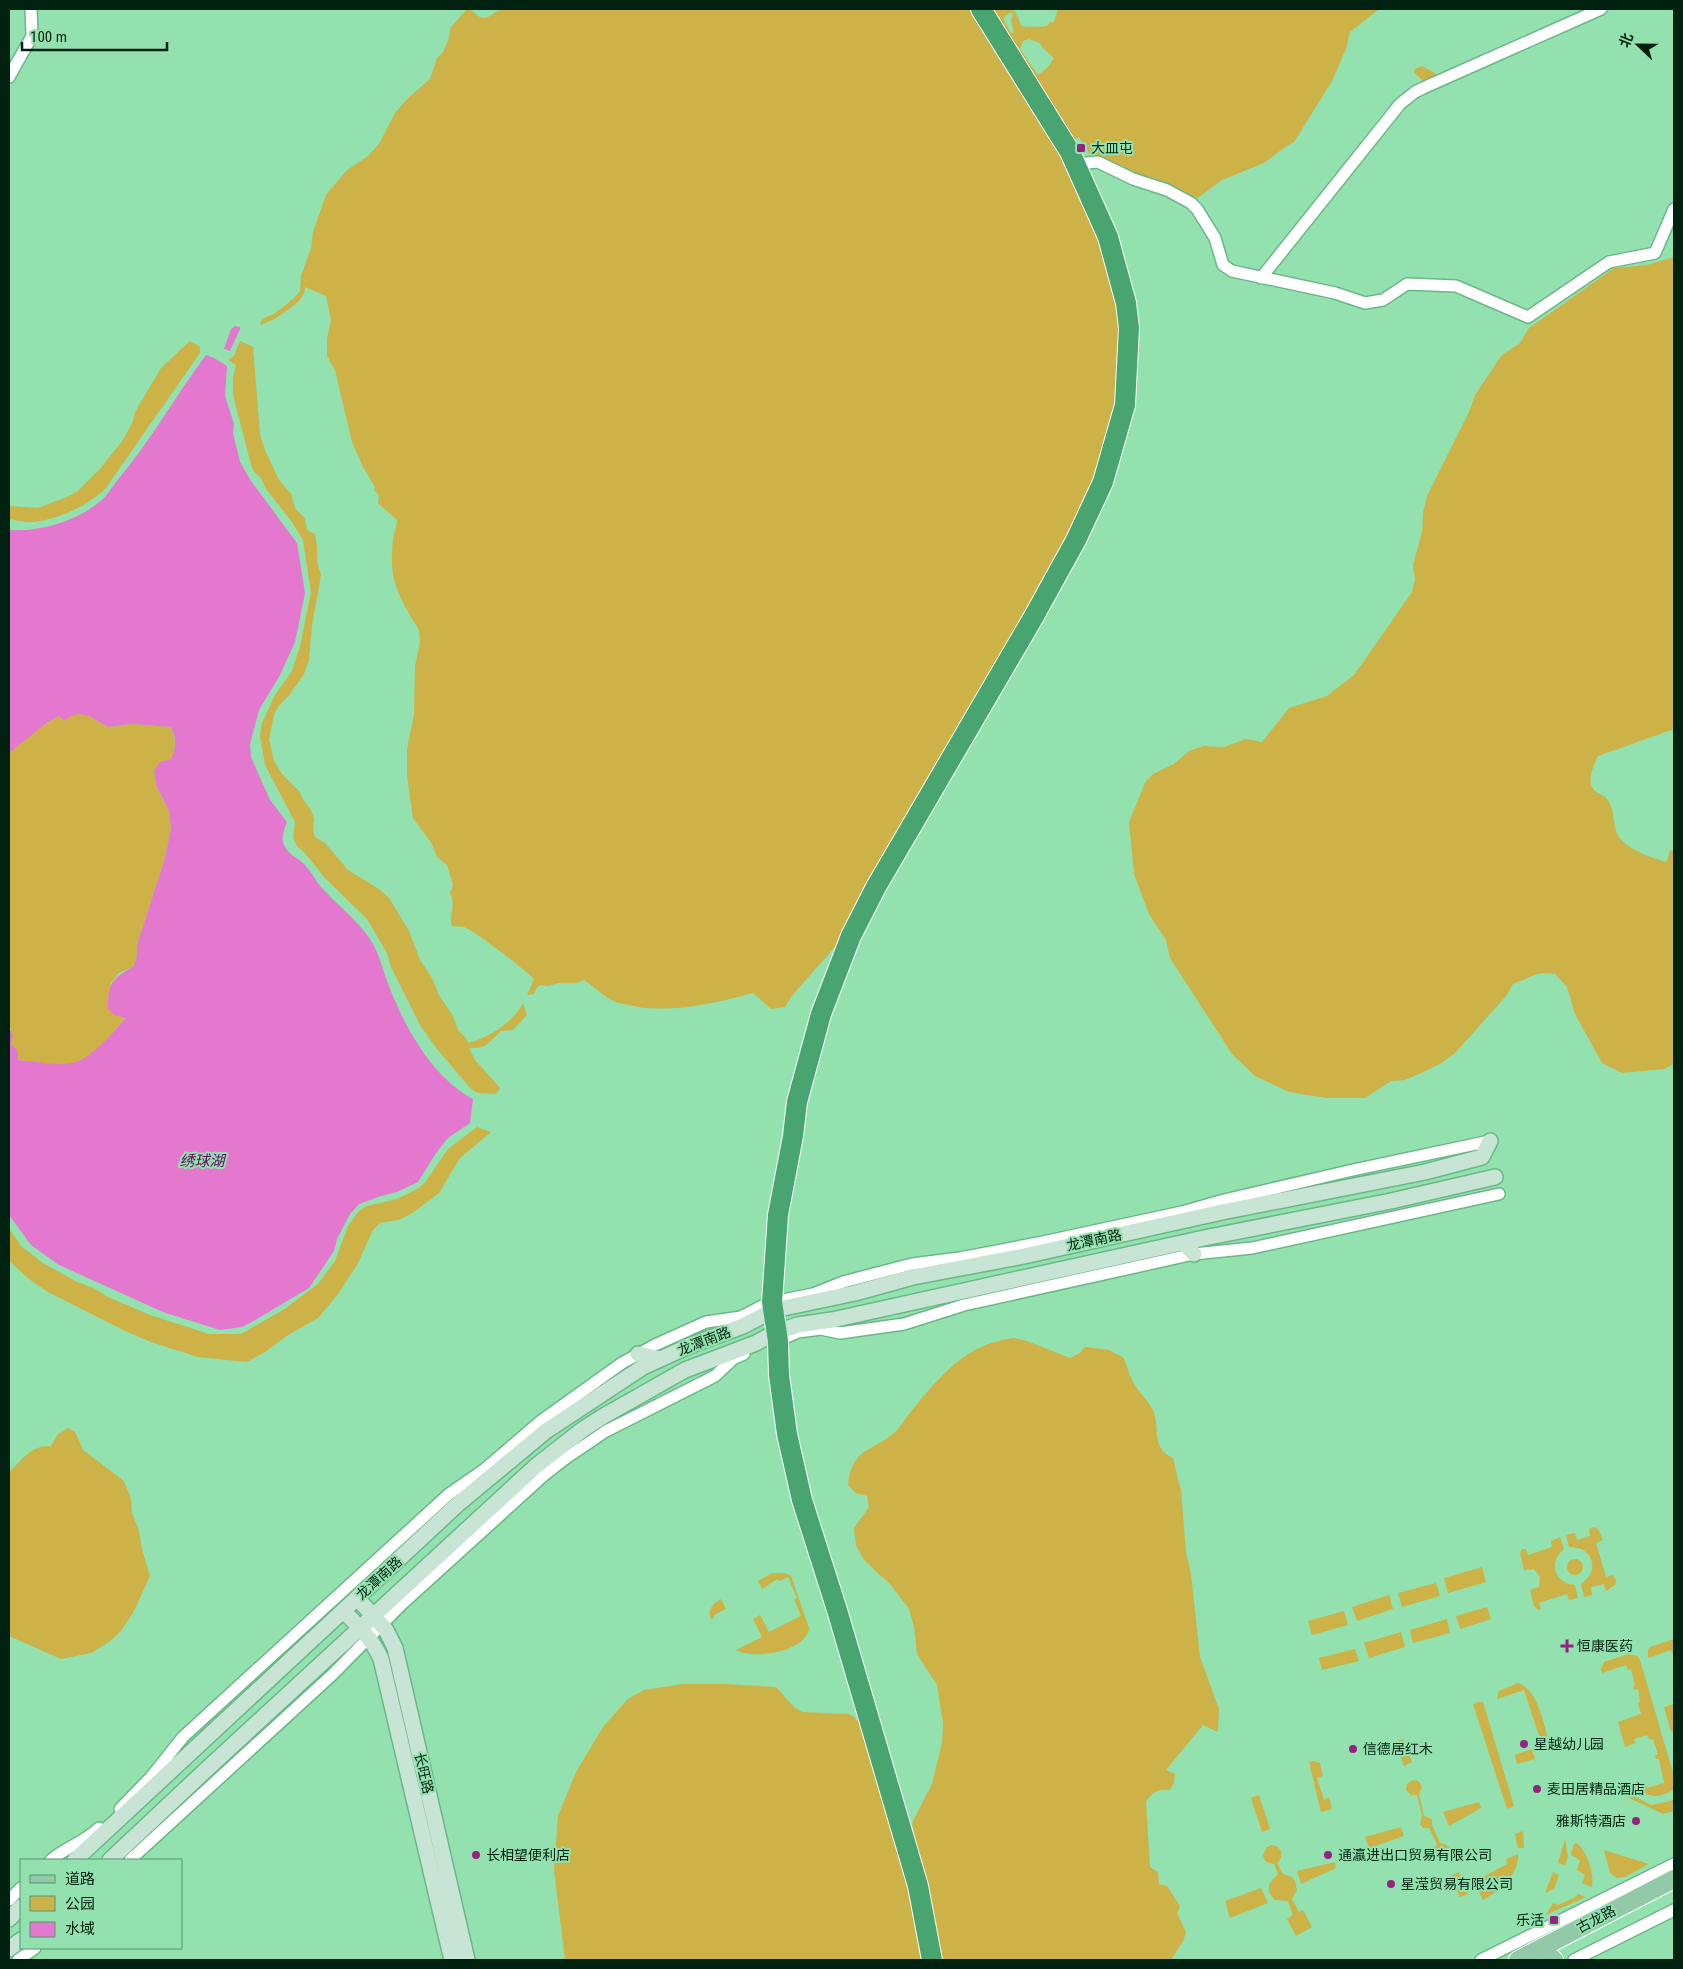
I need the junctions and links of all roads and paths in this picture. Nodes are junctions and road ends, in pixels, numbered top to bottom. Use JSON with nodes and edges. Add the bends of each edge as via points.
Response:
{"nodes":[{"id":1,"x":31,"y":9,"type":"edge"},
{"id":2,"x":981,"y":9,"type":"edge"},
{"id":3,"x":1601,"y":9,"type":"edge"},
{"id":4,"x":9,"y":77,"type":"edge"},
{"id":5,"x":1076,"y":164,"type":"junction"},
{"id":6,"x":1674,"y":209,"type":"edge"},
{"id":7,"x":1261,"y":278,"type":"junction"},
{"id":8,"x":1490,"y":1141,"type":"joint"},
{"id":9,"x":1495,"y":1177,"type":"dead end"},
{"id":10,"x":1499,"y":1194,"type":"dead end"},
{"id":11,"x":1184,"y":1243,"type":"junction"},
{"id":12,"x":1194,"y":1254,"type":"junction"},
{"id":13,"x":855,"y":1294,"type":"junction"},
{"id":14,"x":773,"y":1306,"type":"junction"},
{"id":15,"x":860,"y":1313,"type":"junction"},
{"id":16,"x":777,"y":1337,"type":"junction"},
{"id":17,"x":689,"y":1346,"type":"junction"},
{"id":18,"x":638,"y":1354,"type":"junction"},
{"id":19,"x":660,"y":1359,"type":"junction"},
{"id":20,"x":697,"y":1366,"type":"junction"},
{"id":21,"x":357,"y":1598,"type":"junction"},
{"id":22,"x":343,"y":1611,"type":"junction"},
{"id":23,"x":378,"y":1620,"type":"junction"},
{"id":24,"x":364,"y":1633,"type":"junction"},
{"id":25,"x":192,"y":1750,"type":"junction"},
{"id":26,"x":208,"y":1768,"type":"junction"},
{"id":27,"x":97,"y":1836,"type":"junction"},
{"id":28,"x":52,"y":1859,"type":"edge"},
{"id":29,"x":77,"y":1859,"type":"edge"},
{"id":30,"x":111,"y":1859,"type":"edge"},
{"id":31,"x":131,"y":1859,"type":"edge"},
{"id":32,"x":1674,"y":1864,"type":"edge"},
{"id":33,"x":1674,"y":1879,"type":"edge"},
{"id":34,"x":20,"y":1889,"type":"edge"},
{"id":35,"x":1674,"y":1891,"type":"edge"},
{"id":36,"x":9,"y":1900,"type":"edge"},
{"id":37,"x":20,"y":1908,"type":"edge"},
{"id":38,"x":1674,"y":1910,"type":"edge"},
{"id":39,"x":9,"y":1918,"type":"edge"},
{"id":40,"x":20,"y":1941,"type":"edge"},
{"id":41,"x":33,"y":1949,"type":"edge"},
{"id":42,"x":9,"y":1950,"type":"edge"},
{"id":43,"x":1548,"y":1959,"type":"edge"},
{"id":44,"x":18,"y":1960,"type":"edge"},
{"id":45,"x":452,"y":1960,"type":"edge"},
{"id":46,"x":467,"y":1960,"type":"edge"},
{"id":47,"x":932,"y":1960,"type":"edge"},
{"id":48,"x":1481,"y":1960,"type":"edge"},
{"id":49,"x":1518,"y":1960,"type":"edge"},
{"id":50,"x":1574,"y":1960,"type":"edge"}],
"edges":[{"from":1,"to":4,"type":"street","via":[[32,36]]},
{"from":2,"to":5,"type":"highway"},
{"from":3,"to":7,"type":"street","via":[[1408,97]]},
{"from":5,"to":7,"type":"street","via":[[1098,162],[1184,199],[1197,209],[1215,238],[1223,265],[1232,272]]},
{"from":5,"to":14,"type":"highway","via":[[1108,237],[1126,304],[1129,328],[1125,405],[1103,482],[1076,540],[851,936],[821,1014],[799,1094],[778,1215]]},
{"from":6,"to":7,"type":"street","via":[[1655,253],[1609,262],[1528,317],[1456,286],[1407,284],[1383,300],[1365,303],[1335,292]]},
{"from":8,"to":13,"type":"main road","name":"龙潭南路","via":[[1482,1157],[1425,1172],[913,1277]]},
{"from":8,"to":14,"type":"street","via":[[1044,1242],[912,1264],[843,1282]]},
{"from":9,"to":11,"type":"main road","name":"龙潭南路"},
{"from":10,"to":12,"type":"street","via":[[1252,1248]]},
{"from":11,"to":12,"type":"main road"},
{"from":11,"to":15,"type":"main road","name":"龙潭南路"},
{"from":12,"to":16,"type":"street","via":[[964,1305],[904,1324],[840,1333],[821,1328]]},
{"from":13,"to":14,"type":"main road","name":"龙潭南路"},
{"from":13,"to":15,"type":"main road"},
{"from":14,"to":16,"type":"highway"},
{"from":14,"to":17,"type":"main road","name":"龙潭南路","via":[[743,1326]]},
{"from":14,"to":18,"type":"street","via":[[741,1317],[706,1322]]},
{"from":15,"to":16,"type":"main road","name":"龙潭南路","via":[[798,1325]]},
{"from":16,"to":20,"type":"main road","name":"龙潭南路"},
{"from":16,"to":23,"type":"street","via":[[733,1359],[715,1376],[606,1431],[566,1458]]},
{"from":16,"to":47,"type":"highway","via":[[787,1434],[802,1500],[918,1886]]},
{"from":17,"to":19,"type":"main road","name":"龙潭南路"},
{"from":17,"to":20,"type":"main road"},
{"from":18,"to":19,"type":"main road"},
{"from":18,"to":27,"type":"street","via":[[541,1421],[485,1469],[449,1494],[183,1737]]},
{"from":19,"to":21,"type":"main road","name":"龙潭南路","via":[[546,1431],[458,1504]]},
{"from":20,"to":23,"type":"main road","name":"龙潭南路","via":[[639,1395],[562,1445],[510,1488]]},
{"from":21,"to":22,"type":"main road","name":"龙潭南路"},
{"from":21,"to":23,"type":"main road","name":"长旺路"},
{"from":22,"to":24,"type":"main road","name":"长旺路"},
{"from":22,"to":25,"type":"main road","name":"龙潭南路"},
{"from":23,"to":24,"type":"main road","name":"龙潭南路"},
{"from":23,"to":46,"type":"main road","name":"长旺路","via":[[395,1648]]},
{"from":24,"to":26,"type":"main road","name":"龙潭南路"},
{"from":24,"to":31,"type":"street","via":[[333,1674]]},
{"from":24,"to":45,"type":"main road","name":"长旺路","via":[[377,1650],[386,1678]]},
{"from":25,"to":26,"type":"main road"},
{"from":25,"to":27,"type":"main road","name":"龙潭南路"},
{"from":26,"to":30,"type":"main road","name":"龙潭南路"},
{"from":27,"to":28,"type":"street","via":[[66,1848]]},
{"from":27,"to":29,"type":"main road","name":"龙潭南路"},
{"from":32,"to":48,"type":"street"},
{"from":33,"to":49,"type":"main road","name":"古龙路"},
{"from":34,"to":36,"type":"street"},
{"from":35,"to":43,"type":"main road","name":"古龙路"},
{"from":37,"to":39,"type":"main road"},
{"from":38,"to":50,"type":"street"},
{"from":40,"to":42,"type":"main road"},
{"from":41,"to":44,"type":"street"}]}
